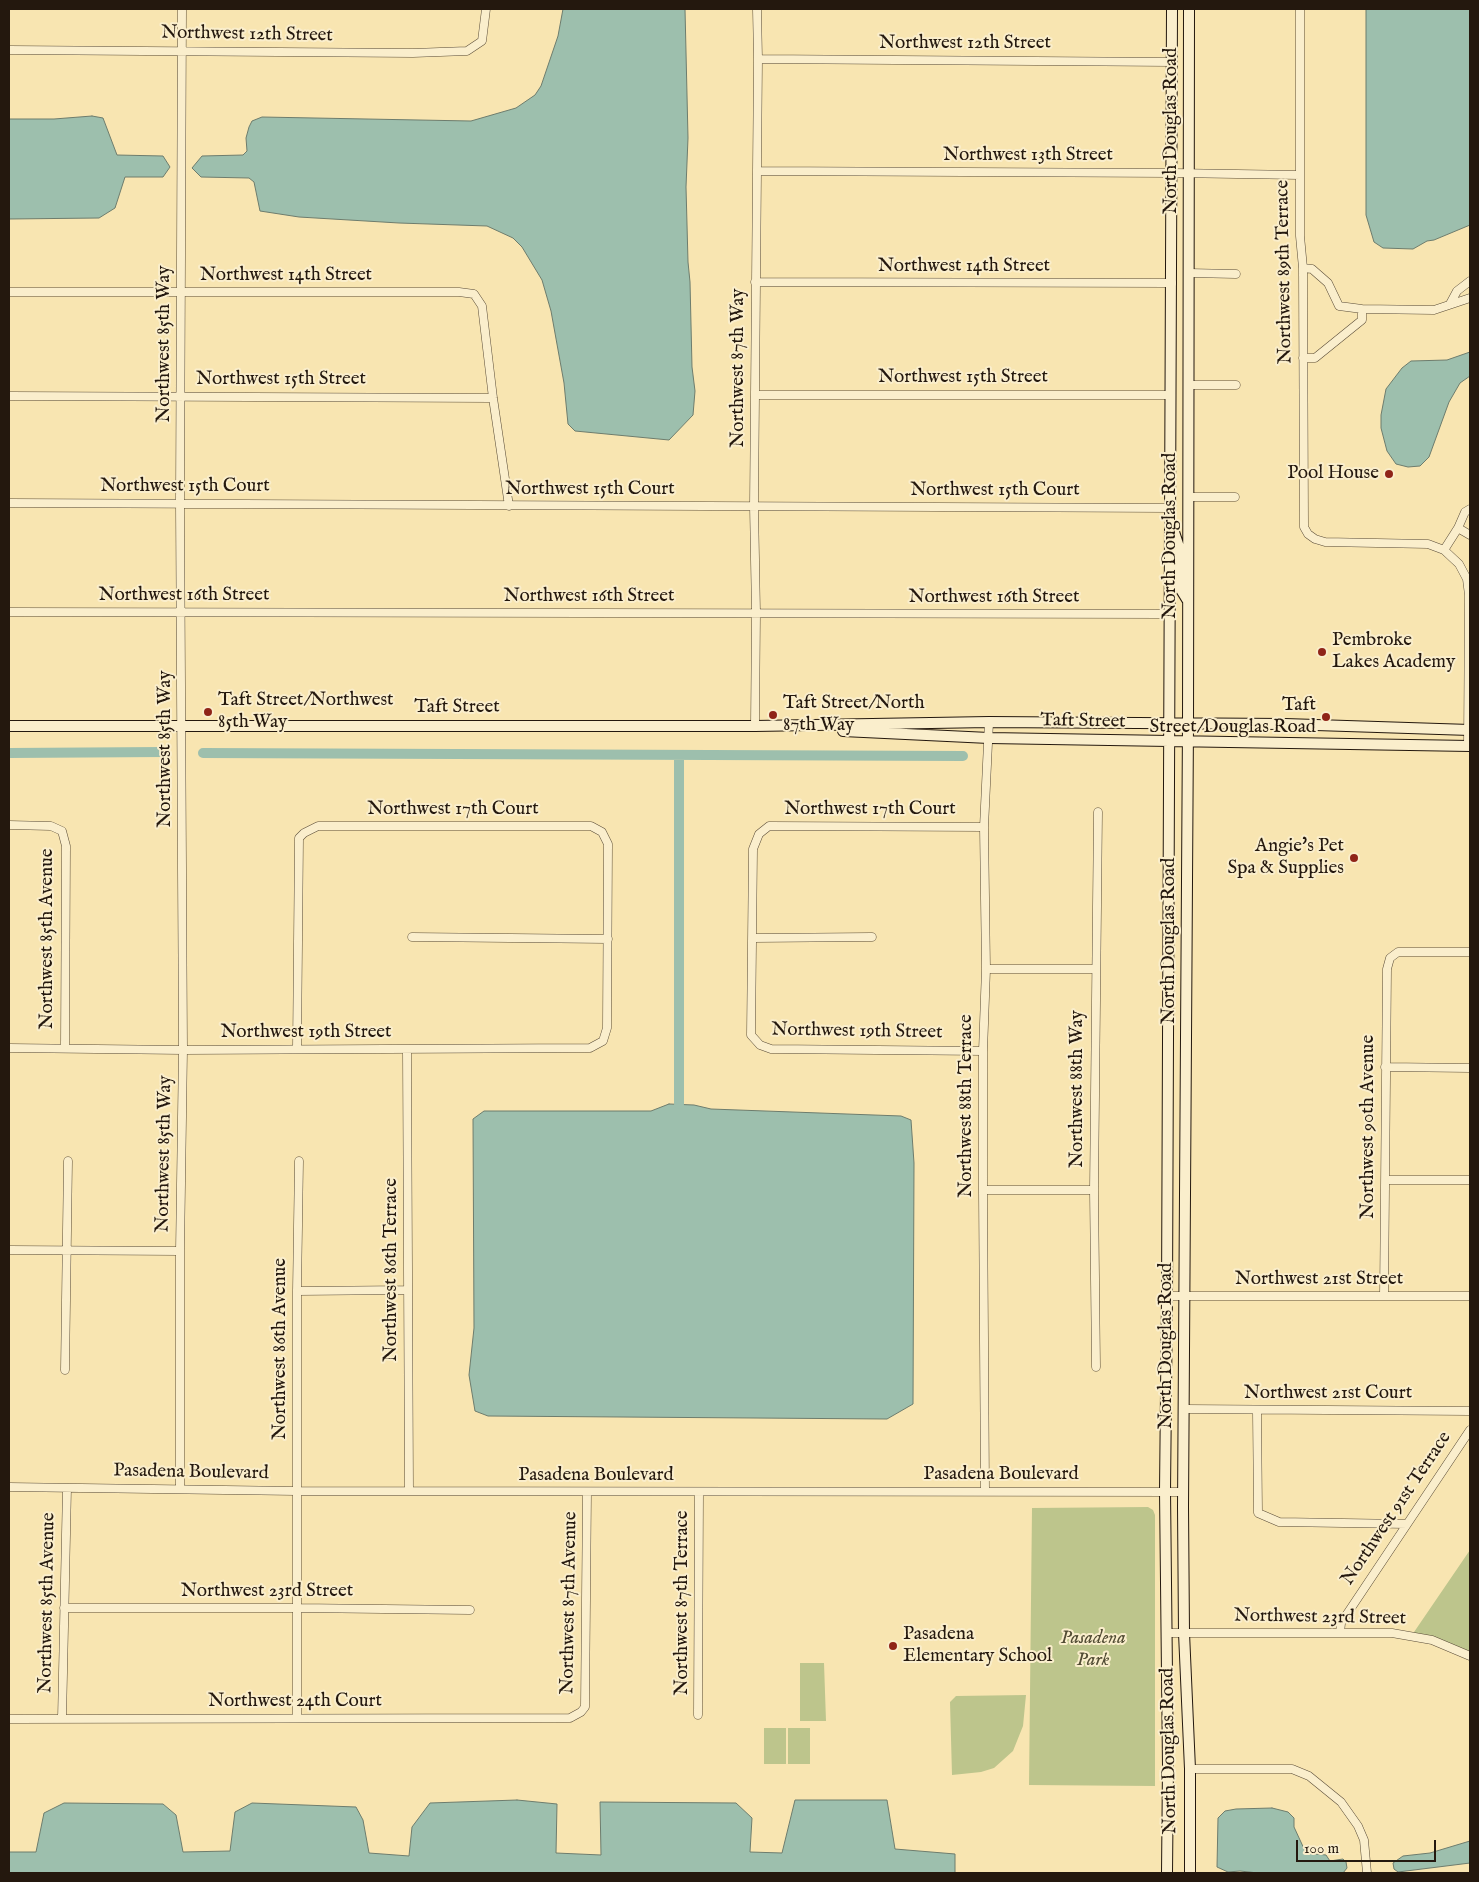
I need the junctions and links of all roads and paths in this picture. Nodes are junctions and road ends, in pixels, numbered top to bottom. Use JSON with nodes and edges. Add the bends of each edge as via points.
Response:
{"nodes":[{"id":1,"x":182,"y":9,"type":"edge"},
{"id":2,"x":486,"y":9,"type":"edge"},
{"id":3,"x":757,"y":9,"type":"edge"},
{"id":4,"x":1172,"y":9,"type":"edge"},
{"id":5,"x":1189,"y":9,"type":"edge"},
{"id":6,"x":1300,"y":9,"type":"edge"},
{"id":7,"x":9,"y":50,"type":"edge"},
{"id":8,"x":182,"y":50,"type":"junction"},
{"id":9,"x":758,"y":59,"type":"junction"},
{"id":10,"x":1172,"y":62,"type":"junction"},
{"id":11,"x":757,"y":171,"type":"junction"},
{"id":12,"x":1173,"y":173,"type":"junction"},
{"id":13,"x":1190,"y":173,"type":"junction"},
{"id":14,"x":1300,"y":175,"type":"junction"},
{"id":15,"x":1303,"y":268,"type":"junction"},
{"id":16,"x":1189,"y":273,"type":"junction"},
{"id":17,"x":1236,"y":274,"type":"dead end"},
{"id":18,"x":1470,"y":281,"type":"edge"},
{"id":19,"x":756,"y":282,"type":"junction"},
{"id":20,"x":1172,"y":283,"type":"junction"},
{"id":21,"x":9,"y":292,"type":"edge"},
{"id":22,"x":182,"y":292,"type":"junction"},
{"id":23,"x":1470,"y":298,"type":"edge"},
{"id":24,"x":1450,"y":304,"type":"junction"},
{"id":25,"x":1362,"y":309,"type":"junction"},
{"id":26,"x":1303,"y":358,"type":"junction"},
{"id":27,"x":1189,"y":385,"type":"junction"},
{"id":28,"x":1236,"y":386,"type":"dead end"},
{"id":29,"x":756,"y":395,"type":"junction"},
{"id":30,"x":1170,"y":395,"type":"junction"},
{"id":31,"x":9,"y":396,"type":"edge"},
{"id":32,"x":181,"y":396,"type":"junction"},
{"id":33,"x":493,"y":398,"type":"junction"},
{"id":34,"x":1188,"y":497,"type":"junction"},
{"id":35,"x":1235,"y":497,"type":"dead end"},
{"id":36,"x":9,"y":503,"type":"edge"},
{"id":37,"x":180,"y":503,"type":"junction"},
{"id":38,"x":509,"y":506,"type":"junction"},
{"id":39,"x":754,"y":506,"type":"junction"},
{"id":40,"x":1170,"y":508,"type":"junction"},
{"id":41,"x":1470,"y":509,"type":"edge"},
{"id":42,"x":1170,"y":521,"type":"junction"},
{"id":43,"x":1458,"y":528,"type":"junction"},
{"id":44,"x":1470,"y":535,"type":"edge"},
{"id":45,"x":1444,"y":550,"type":"junction"},
{"id":46,"x":1188,"y":601,"type":"junction"},
{"id":47,"x":9,"y":612,"type":"edge"},
{"id":48,"x":182,"y":612,"type":"junction"},
{"id":49,"x":756,"y":613,"type":"junction"},
{"id":50,"x":1170,"y":614,"type":"junction"},
{"id":51,"x":989,"y":722,"type":"junction"},
{"id":52,"x":1170,"y":724,"type":"junction"},
{"id":53,"x":1188,"y":724,"type":"junction"},
{"id":54,"x":182,"y":725,"type":"junction"},
{"id":55,"x":9,"y":726,"type":"edge"},
{"id":56,"x":755,"y":726,"type":"junction"},
{"id":57,"x":1469,"y":730,"type":"edge"},
{"id":58,"x":988,"y":738,"type":"junction"},
{"id":59,"x":1170,"y":740,"type":"junction"},
{"id":60,"x":1188,"y":741,"type":"junction"},
{"id":61,"x":1469,"y":746,"type":"edge"},
{"id":62,"x":1098,"y":812,"type":"dead end"},
{"id":63,"x":9,"y":825,"type":"edge"},
{"id":64,"x":984,"y":827,"type":"junction"},
{"id":65,"x":872,"y":937,"type":"dead end"},
{"id":66,"x":412,"y":938,"type":"dead end"},
{"id":67,"x":753,"y":938,"type":"junction"},
{"id":68,"x":608,"y":939,"type":"junction"},
{"id":69,"x":1470,"y":952,"type":"edge"},
{"id":70,"x":986,"y":969,"type":"junction"},
{"id":71,"x":1095,"y":969,"type":"junction"},
{"id":72,"x":65,"y":1047,"type":"junction"},
{"id":73,"x":9,"y":1048,"type":"edge"},
{"id":74,"x":298,"y":1048,"type":"junction"},
{"id":75,"x":407,"y":1049,"type":"junction"},
{"id":76,"x":183,"y":1050,"type":"junction"},
{"id":77,"x":983,"y":1051,"type":"junction"},
{"id":78,"x":1385,"y":1068,"type":"junction"},
{"id":79,"x":1470,"y":1068,"type":"edge"},
{"id":80,"x":68,"y":1161,"type":"dead end"},
{"id":81,"x":299,"y":1161,"type":"dead end"},
{"id":82,"x":1386,"y":1180,"type":"junction"},
{"id":83,"x":1470,"y":1180,"type":"edge"},
{"id":84,"x":983,"y":1190,"type":"junction"},
{"id":85,"x":1094,"y":1190,"type":"junction"},
{"id":86,"x":9,"y":1250,"type":"edge"},
{"id":87,"x":66,"y":1250,"type":"junction"},
{"id":88,"x":180,"y":1251,"type":"junction"},
{"id":89,"x":408,"y":1290,"type":"junction"},
{"id":90,"x":297,"y":1291,"type":"junction"},
{"id":91,"x":1167,"y":1296,"type":"junction"},
{"id":92,"x":1185,"y":1296,"type":"junction"},
{"id":93,"x":1384,"y":1296,"type":"junction"},
{"id":94,"x":1470,"y":1296,"type":"edge"},
{"id":95,"x":1096,"y":1367,"type":"dead end"},
{"id":96,"x":65,"y":1370,"type":"dead end"},
{"id":97,"x":1185,"y":1409,"type":"junction"},
{"id":98,"x":1256,"y":1411,"type":"junction"},
{"id":99,"x":1470,"y":1411,"type":"edge"},
{"id":100,"x":1470,"y":1430,"type":"edge"},
{"id":101,"x":9,"y":1487,"type":"edge"},
{"id":102,"x":67,"y":1488,"type":"junction"},
{"id":103,"x":180,"y":1489,"type":"junction"},
{"id":104,"x":985,"y":1491,"type":"junction"},
{"id":105,"x":296,"y":1492,"type":"junction"},
{"id":106,"x":408,"y":1492,"type":"junction"},
{"id":107,"x":587,"y":1492,"type":"junction"},
{"id":108,"x":699,"y":1492,"type":"junction"},
{"id":109,"x":1165,"y":1492,"type":"junction"},
{"id":110,"x":1184,"y":1492,"type":"junction"},
{"id":111,"x":1407,"y":1524,"type":"junction"},
{"id":112,"x":64,"y":1608,"type":"junction"},
{"id":113,"x":296,"y":1608,"type":"junction"},
{"id":114,"x":470,"y":1610,"type":"dead end"},
{"id":115,"x":1166,"y":1633,"type":"junction"},
{"id":116,"x":1184,"y":1633,"type":"junction"},
{"id":117,"x":1340,"y":1633,"type":"junction"},
{"id":118,"x":1470,"y":1656,"type":"edge"},
{"id":119,"x":580,"y":1712,"type":"joint"},
{"id":120,"x":698,"y":1715,"type":"dead end"},
{"id":121,"x":297,"y":1718,"type":"junction"},
{"id":122,"x":9,"y":1719,"type":"edge"},
{"id":123,"x":62,"y":1719,"type":"junction"},
{"id":124,"x":1190,"y":1768,"type":"junction"},
{"id":125,"x":1167,"y":1873,"type":"edge"},
{"id":126,"x":1190,"y":1873,"type":"edge"},
{"id":127,"x":1367,"y":1873,"type":"edge"}],
"edges":[{"from":1,"to":8,"type":"street","name":"Northwest 85th Way"},
{"from":2,"to":8,"type":"street","name":"Northwest 12th Street","via":[[482,41],[467,51],[413,54]]},
{"from":3,"to":9,"type":"street","name":"Northwest 87th Way"},
{"from":4,"to":10,"type":"main road","name":"North Douglas Road"},
{"from":5,"to":13,"type":"main road","name":"North Douglas Road"},
{"from":6,"to":14,"type":"street","name":"Northwest 89th Terrace"},
{"from":7,"to":8,"type":"street","name":"Northwest 12th Street"},
{"from":8,"to":22,"type":"street","name":"Northwest 85th Way"},
{"from":9,"to":10,"type":"street","name":"Northwest 12th Street"},
{"from":9,"to":11,"type":"street","name":"Northwest 87th Way"},
{"from":10,"to":12,"type":"main road","name":"North Douglas Road"},
{"from":11,"to":12,"type":"street","name":"Northwest 13th Street"},
{"from":11,"to":19,"type":"street","name":"Northwest 87th Way"},
{"from":12,"to":13,"type":"street","name":"Northwest 13th Street"},
{"from":12,"to":20,"type":"main road","name":"North Douglas Road"},
{"from":13,"to":14,"type":"street","name":"Northwest 13th Street"},
{"from":13,"to":16,"type":"main road","name":"North Douglas Road"},
{"from":14,"to":15,"type":"street","name":"Northwest 89th Terrace"},
{"from":15,"to":25,"type":"street","via":[[1312,269],[1328,284],[1339,306]]},
{"from":15,"to":26,"type":"street","name":"Northwest 89th Terrace"},
{"from":16,"to":17,"type":"street"},
{"from":16,"to":27,"type":"main road","name":"North Douglas Road"},
{"from":18,"to":24,"type":"street","via":[[1457,291]]},
{"from":19,"to":20,"type":"street","name":"Northwest 14th Street"},
{"from":19,"to":29,"type":"street","name":"Northwest 87th Way"},
{"from":20,"to":30,"type":"main road","name":"North Douglas Road"},
{"from":21,"to":22,"type":"street","name":"Northwest 14th Street"},
{"from":22,"to":32,"type":"street","name":"Northwest 85th Way"},
{"from":22,"to":33,"type":"street","name":"Northwest 14th Street","via":[[474,294],[482,306]]},
{"from":23,"to":24,"type":"street"},
{"from":24,"to":25,"type":"street","via":[[1434,310]]},
{"from":25,"to":26,"type":"street","via":[[1362,320],[1315,358]]},
{"from":26,"to":45,"type":"street","name":"Northwest 89th Terrace","via":[[1303,518],[1308,534],[1325,542],[1419,543]]},
{"from":27,"to":28,"type":"street"},
{"from":27,"to":34,"type":"main road","name":"North Douglas Road"},
{"from":29,"to":30,"type":"street","name":"Northwest 15th Street"},
{"from":29,"to":39,"type":"street","name":"Northwest 87th Way"},
{"from":30,"to":40,"type":"main road","name":"North Douglas Road"},
{"from":31,"to":32,"type":"street","name":"Northwest 15th Street"},
{"from":32,"to":33,"type":"street","name":"Northwest 15th Street"},
{"from":32,"to":37,"type":"street","name":"Northwest 85th Way"},
{"from":33,"to":38,"type":"street"},
{"from":34,"to":35,"type":"street"},
{"from":34,"to":46,"type":"main road","name":"North Douglas Road"},
{"from":36,"to":37,"type":"street","name":"Northwest 15th Court"},
{"from":37,"to":38,"type":"street","name":"Northwest 15th Court"},
{"from":37,"to":48,"type":"street","name":"Northwest 85th Way"},
{"from":38,"to":39,"type":"street","name":"Northwest 15th Court"},
{"from":39,"to":40,"type":"street","name":"Northwest 15th Court"},
{"from":39,"to":49,"type":"street","name":"Northwest 87th Way"},
{"from":40,"to":42,"type":"main road","name":"North Douglas Road"},
{"from":41,"to":43,"type":"street"},
{"from":42,"to":46,"type":"main road","via":[[1179,547],[1180,588]]},
{"from":42,"to":50,"type":"main road","name":"North Douglas Road"},
{"from":43,"to":44,"type":"street"},
{"from":43,"to":45,"type":"street"},
{"from":45,"to":57,"type":"street","via":[[1459,564],[1469,587]]},
{"from":46,"to":53,"type":"main road","name":"North Douglas Road"},
{"from":47,"to":48,"type":"street","name":"Northwest 16th Street"},
{"from":48,"to":49,"type":"street","name":"Northwest 16th Street"},
{"from":48,"to":54,"type":"street","name":"Northwest 85th Way"},
{"from":49,"to":50,"type":"street","name":"Northwest 16th Street"},
{"from":49,"to":56,"type":"street","name":"Northwest 87th Way"},
{"from":50,"to":52,"type":"main road","name":"North Douglas Road"},
{"from":51,"to":52,"type":"main road","name":"Taft Street"},
{"from":51,"to":56,"type":"main road","name":"Taft Street"},
{"from":51,"to":58,"type":"street","name":"Northwest 88th Terrace"},
{"from":52,"to":53,"type":"main road","name":"Taft Street"},
{"from":52,"to":59,"type":"main road","name":"North Douglas Road"},
{"from":53,"to":57,"type":"main road","name":"Taft Street"},
{"from":53,"to":60,"type":"main road","name":"North Douglas Road"},
{"from":54,"to":55,"type":"main road","name":"Taft Street"},
{"from":54,"to":56,"type":"main road","name":"Taft Street"},
{"from":54,"to":76,"type":"street","name":"Northwest 85th Way"},
{"from":56,"to":58,"type":"main road","name":"Taft Street"},
{"from":57,"to":61,"type":"street"},
{"from":58,"to":59,"type":"main road","name":"Taft Street"},
{"from":58,"to":64,"type":"street","name":"Northwest 88th Terrace"},
{"from":59,"to":60,"type":"main road","name":"Taft Street"},
{"from":59,"to":91,"type":"main road","name":"North Douglas Road"},
{"from":60,"to":61,"type":"main road","name":"Taft Street"},
{"from":60,"to":92,"type":"main road","name":"North Douglas Road"},
{"from":62,"to":71,"type":"street","name":"Northwest 88th Way"},
{"from":63,"to":72,"type":"street","name":"Northwest 85th Avenue","via":[[51,826],[62,831],[66,846]]},
{"from":64,"to":67,"type":"street","name":"Northwest 17th Court","via":[[768,826],[759,834],[753,848]]},
{"from":64,"to":70,"type":"street","name":"Northwest 88th Terrace"},
{"from":65,"to":67,"type":"street"},
{"from":66,"to":68,"type":"street"},
{"from":67,"to":77,"type":"street","name":"Northwest 19th Street","via":[[751,1035],[760,1045],[771,1049]]},
{"from":68,"to":74,"type":"street","name":"Northwest 17th Court","via":[[608,844],[602,832],[590,826],[318,826],[299,838]]},
{"from":68,"to":75,"type":"street","name":"Northwest 19th Street","via":[[607,1028],[603,1041],[590,1048]]},
{"from":69,"to":78,"type":"street","name":"Northwest 90th Avenue","via":[[1398,952],[1390,958]]},
{"from":70,"to":71,"type":"street"},
{"from":70,"to":77,"type":"street","name":"Northwest 88th Terrace"},
{"from":71,"to":85,"type":"street","name":"Northwest 88th Way"},
{"from":72,"to":73,"type":"street","name":"Northwest 19th Street"},
{"from":72,"to":76,"type":"street","name":"Northwest 19th Street"},
{"from":74,"to":75,"type":"street","name":"Northwest 19th Street"},
{"from":74,"to":76,"type":"street","name":"Northwest 19th Street"},
{"from":75,"to":89,"type":"street","name":"Northwest 86th Terrace"},
{"from":76,"to":88,"type":"street","name":"Northwest 85th Way"},
{"from":77,"to":84,"type":"street","name":"Northwest 88th Terrace"},
{"from":78,"to":79,"type":"street"},
{"from":78,"to":82,"type":"street","name":"Northwest 90th Avenue"},
{"from":80,"to":87,"type":"street"},
{"from":81,"to":90,"type":"street","name":"Northwest 86th Avenue"},
{"from":82,"to":83,"type":"street"},
{"from":82,"to":93,"type":"street","name":"Northwest 90th Avenue"},
{"from":84,"to":85,"type":"street"},
{"from":84,"to":104,"type":"street","name":"Northwest 88th Terrace"},
{"from":85,"to":95,"type":"street","name":"Northwest 88th Way"},
{"from":86,"to":87,"type":"street"},
{"from":87,"to":88,"type":"street"},
{"from":87,"to":96,"type":"street"},
{"from":88,"to":103,"type":"street","name":"Northwest 85th Way"},
{"from":89,"to":90,"type":"street"},
{"from":89,"to":106,"type":"street","name":"Northwest 86th Terrace"},
{"from":90,"to":105,"type":"street","name":"Northwest 86th Avenue"},
{"from":91,"to":92,"type":"street","name":"Northwest 21st Street"},
{"from":91,"to":109,"type":"main road","name":"North Douglas Road"},
{"from":92,"to":93,"type":"street","name":"Northwest 21st Street"},
{"from":92,"to":97,"type":"main road","name":"North Douglas Road"},
{"from":93,"to":94,"type":"street","name":"Northwest 21st Street"},
{"from":97,"to":98,"type":"street","name":"Northwest 21st Court"},
{"from":97,"to":110,"type":"main road","name":"North Douglas Road"},
{"from":98,"to":99,"type":"street","name":"Northwest 21st Court"},
{"from":98,"to":111,"type":"street","via":[[1258,1513],[1279,1522]]},
{"from":100,"to":111,"type":"street","name":"Northwest 91st Terrace"},
{"from":101,"to":102,"type":"street","name":"Pasadena Boulevard"},
{"from":102,"to":103,"type":"street","name":"Pasadena Boulevard"},
{"from":102,"to":112,"type":"street","name":"Northwest 85th Avenue"},
{"from":103,"to":105,"type":"street","name":"Pasadena Boulevard"},
{"from":104,"to":108,"type":"street","name":"Pasadena Boulevard"},
{"from":104,"to":109,"type":"street","name":"Pasadena Boulevard"},
{"from":105,"to":106,"type":"street","name":"Pasadena Boulevard"},
{"from":105,"to":113,"type":"street","name":"Northwest 86th Avenue"},
{"from":106,"to":107,"type":"street","name":"Pasadena Boulevard"},
{"from":107,"to":108,"type":"street","name":"Pasadena Boulevard"},
{"from":107,"to":119,"type":"street","name":"Northwest 87th Avenue","via":[[585,1707]]},
{"from":108,"to":120,"type":"street","name":"Northwest 87th Terrace"},
{"from":109,"to":110,"type":"street","name":"Pasadena Boulevard"},
{"from":109,"to":115,"type":"main road","name":"North Douglas Road"},
{"from":110,"to":116,"type":"main road","name":"North Douglas Road"},
{"from":111,"to":117,"type":"street","name":"Northwest 91st Terrace","via":[[1340,1622]]},
{"from":112,"to":113,"type":"street","name":"Northwest 23rd Street"},
{"from":112,"to":123,"type":"street","name":"Northwest 85th Avenue"},
{"from":113,"to":114,"type":"street","name":"Northwest 23rd Street"},
{"from":113,"to":121,"type":"street","name":"Northwest 86th Avenue"},
{"from":115,"to":116,"type":"street","name":"Northwest 23rd Street"},
{"from":115,"to":125,"type":"main road","name":"North Douglas Road"},
{"from":116,"to":117,"type":"street","name":"Northwest 23rd Street"},
{"from":116,"to":124,"type":"main road","name":"North Douglas Road"},
{"from":117,"to":118,"type":"street","name":"Northwest 23rd Street","via":[[1412,1635]]},
{"from":119,"to":121,"type":"street","name":"Northwest 24th Court","via":[[570,1718]]},
{"from":121,"to":123,"type":"street","name":"Northwest 24th Court"},
{"from":122,"to":123,"type":"street","name":"Northwest 24th Court"},
{"from":124,"to":126,"type":"main road","name":"North Douglas Road"},
{"from":124,"to":127,"type":"street","via":[[1292,1769],[1309,1776],[1340,1802],[1358,1826],[1364,1840]]}]}
